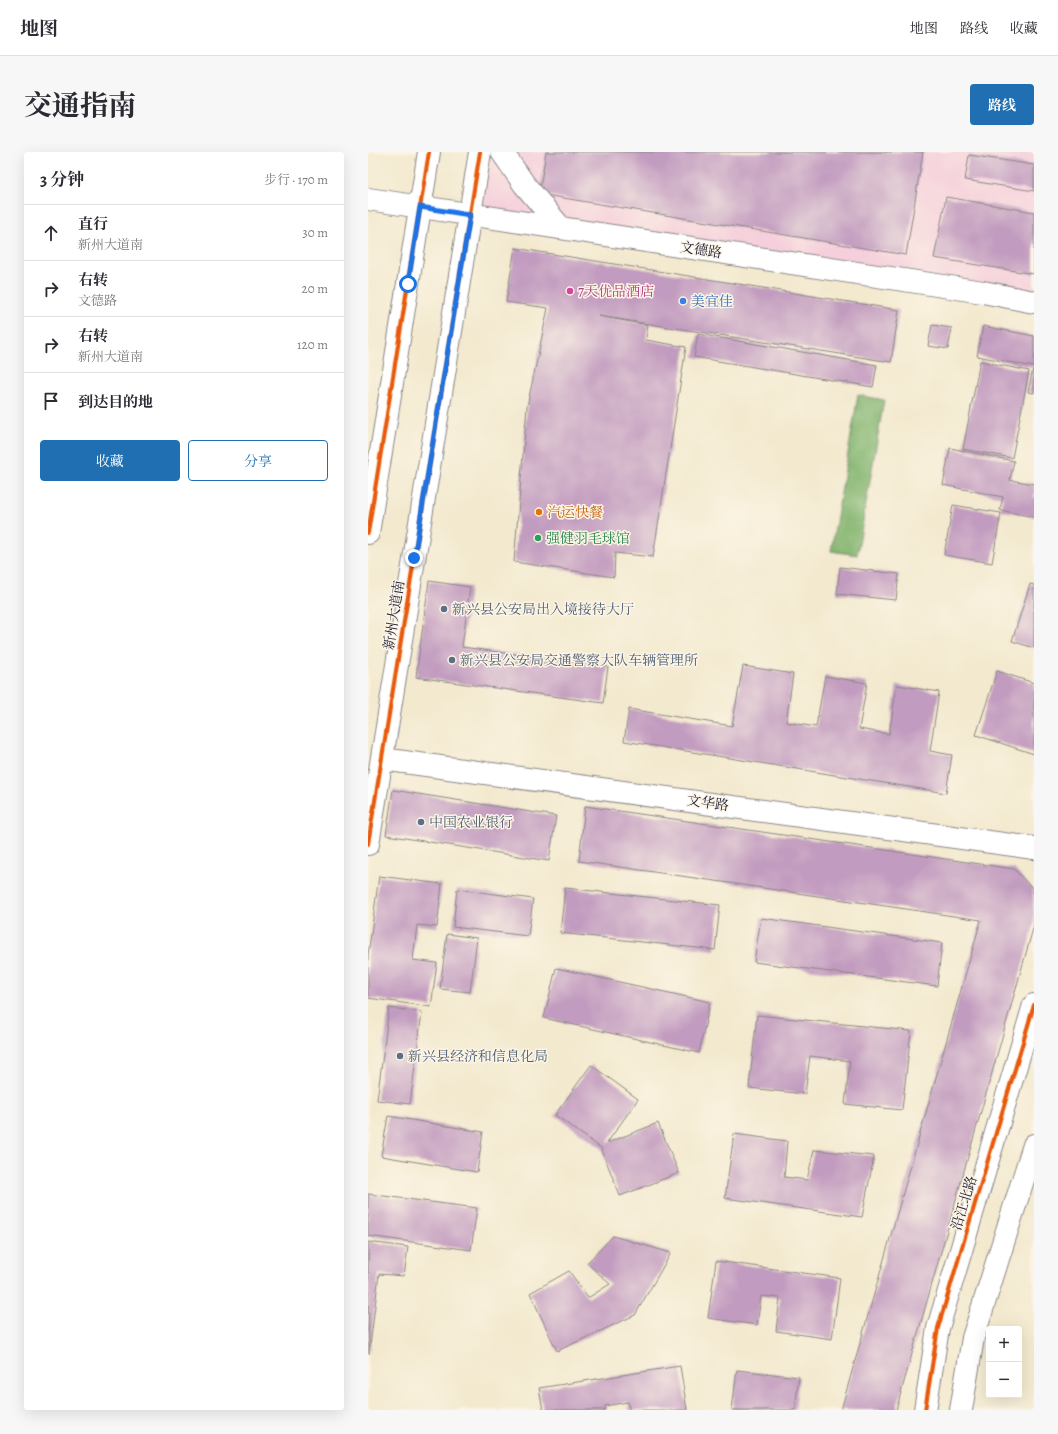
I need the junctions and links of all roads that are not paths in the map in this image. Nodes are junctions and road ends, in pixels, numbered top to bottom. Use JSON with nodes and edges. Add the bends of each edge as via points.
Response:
{"nodes":[{"id":1,"x":429,"y":152,"type":"edge"},
{"id":2,"x":480,"y":152,"type":"edge"},
{"id":3,"x":502,"y":152,"type":"edge"},
{"id":4,"x":368,"y":199,"type":"edge"},
{"id":5,"x":420,"y":207,"type":"junction"},
{"id":6,"x":470,"y":215,"type":"junction"},
{"id":7,"x":561,"y":228,"type":"junction"},
{"id":8,"x":1034,"y":302,"type":"edge"},
{"id":9,"x":368,"y":532,"type":"edge"},
{"id":10,"x":382,"y":758,"type":"junction"},
{"id":11,"x":368,"y":844,"type":"edge"},
{"id":12,"x":1034,"y":848,"type":"edge"},
{"id":13,"x":1034,"y":1005,"type":"edge"},
{"id":14,"x":1034,"y":1145,"type":"edge"},
{"id":15,"x":924,"y":1410,"type":"edge"},
{"id":16,"x":961,"y":1410,"type":"edge"}],
"edges":[{"from":1,"to":5,"type":"main road"},
{"from":2,"to":6,"type":"main road","name":"新州大道南"},
{"from":3,"to":7,"type":"main road","via":[[524,184]]},
{"from":4,"to":5,"type":"main road","name":"文德路"},
{"from":5,"to":6,"type":"main road","name":"文德路"},
{"from":5,"to":9,"type":"main road"},
{"from":6,"to":7,"type":"main road","name":"文德路"},
{"from":6,"to":10,"type":"main road","name":"新州大道南"},
{"from":7,"to":8,"type":"main road","name":"文德路"},
{"from":10,"to":11,"type":"main road","name":"新州大道南"},
{"from":10,"to":12,"type":"main road","name":"文华路"},
{"from":13,"to":15,"type":"main road","name":"沿江北路","via":[[938,1328]]},
{"from":14,"to":16,"type":"main road","via":[[973,1338]]}]}
